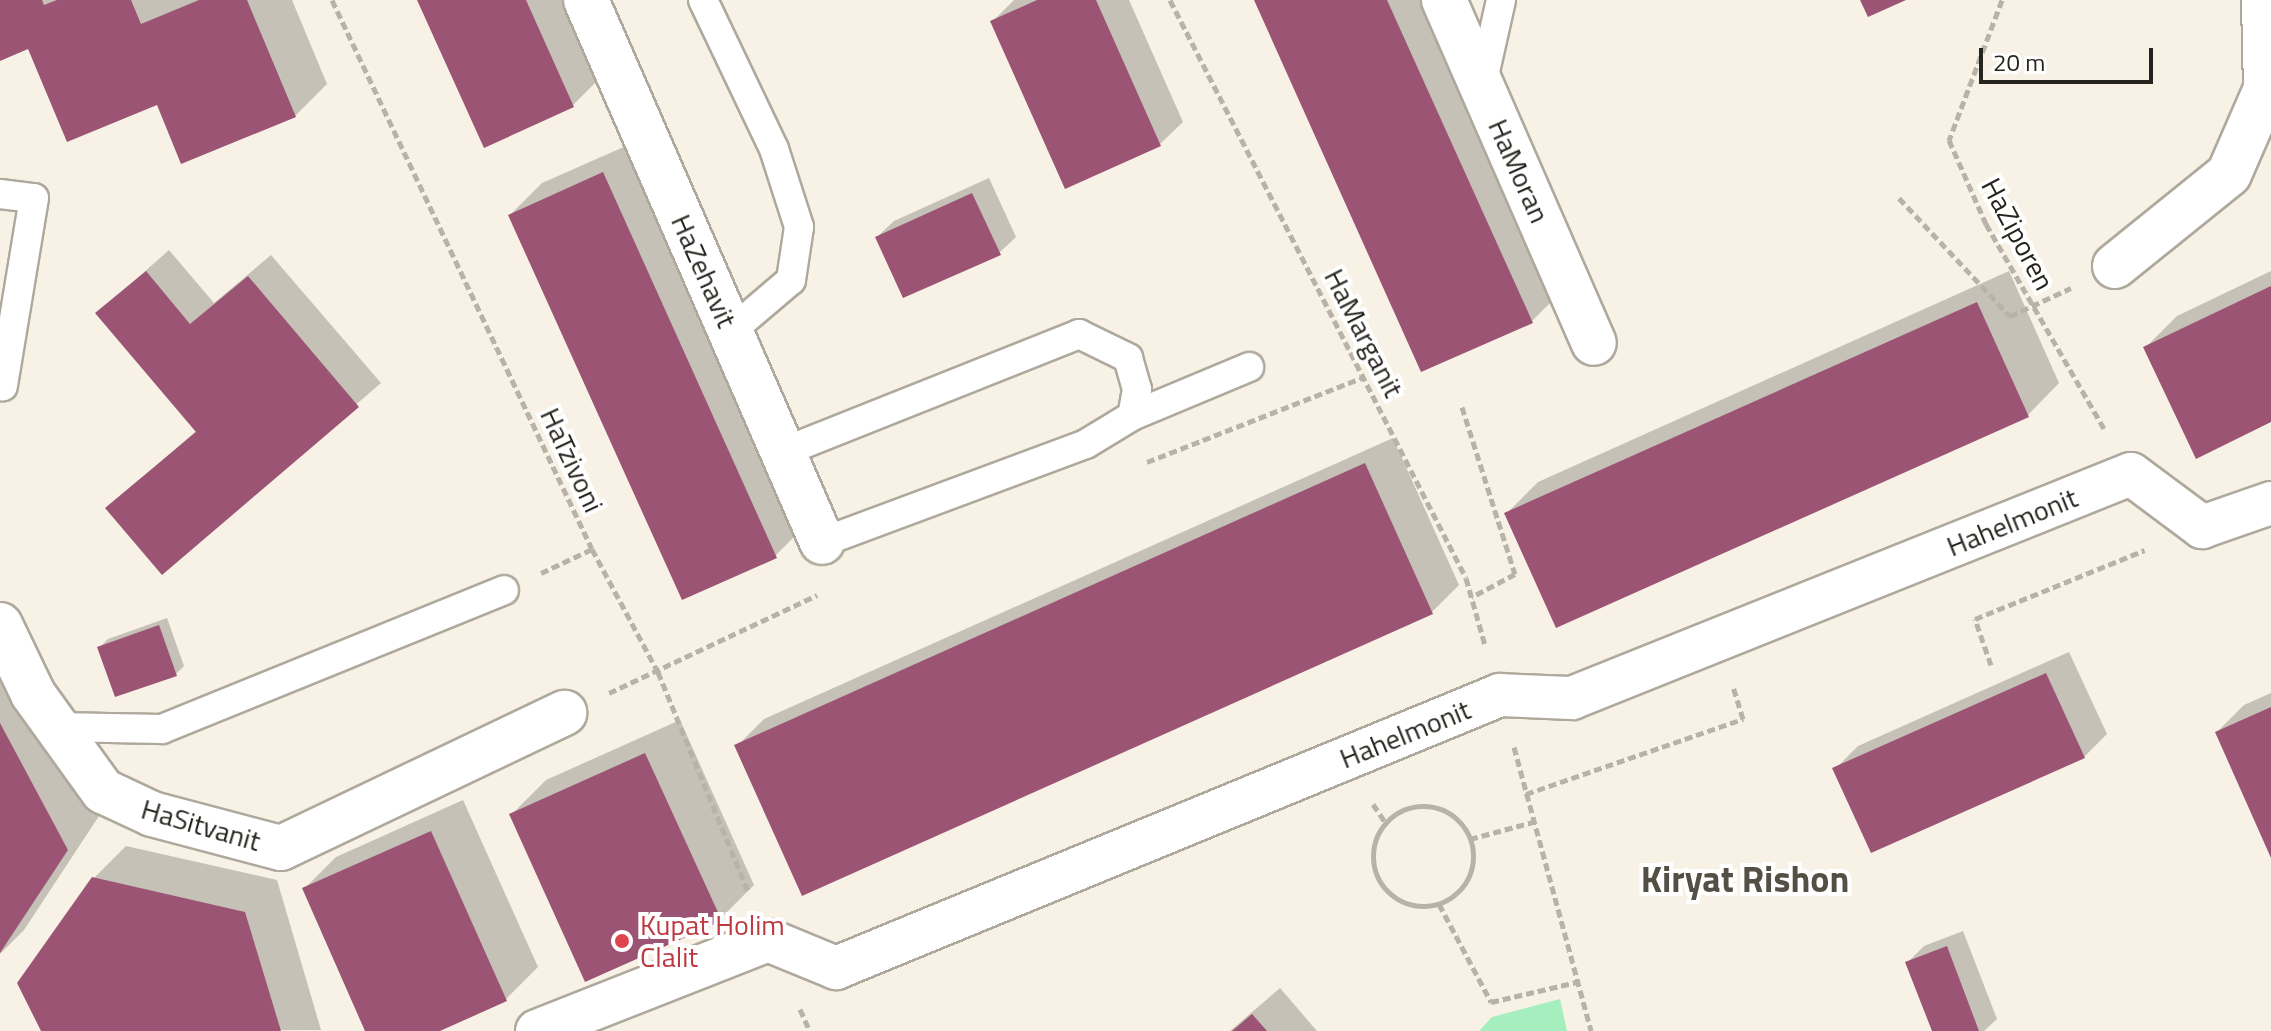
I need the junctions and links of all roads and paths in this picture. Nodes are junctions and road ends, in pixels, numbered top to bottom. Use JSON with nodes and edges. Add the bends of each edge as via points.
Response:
{"nodes":[{"id":1,"x":332,"y":0,"type":"edge"},
{"id":2,"x":586,"y":0,"type":"edge"},
{"id":3,"x":703,"y":0,"type":"edge"},
{"id":4,"x":1170,"y":0,"type":"edge"},
{"id":5,"x":1444,"y":0,"type":"edge"},
{"id":6,"x":1501,"y":0,"type":"edge"},
{"id":7,"x":2002,"y":0,"type":"edge"},
{"id":8,"x":2264,"y":0,"type":"edge"},
{"id":9,"x":1482,"y":86,"type":"junction"},
{"id":10,"x":0,"y":194,"type":"edge"},
{"id":11,"x":1899,"y":198,"type":"dead end"},
{"id":12,"x":2115,"y":266,"type":"dead end"},
{"id":13,"x":2034,"y":307,"type":"junction"},
{"id":14,"x":730,"y":332,"type":"junction"},
{"id":15,"x":1594,"y":343,"type":"dead end"},
{"id":16,"x":1249,"y":367,"type":"dead end"},
{"id":17,"x":3,"y":386,"type":"dead end"},
{"id":18,"x":1462,"y":407,"type":"dead end"},
{"id":19,"x":1132,"y":416,"type":"junction"},
{"id":20,"x":783,"y":452,"type":"junction"},
{"id":21,"x":2131,"y":474,"type":"junction"},
{"id":22,"x":2271,"y":503,"type":"edge"},
{"id":23,"x":2202,"y":527,"type":"junction"},
{"id":24,"x":822,"y":542,"type":"junction"},
{"id":25,"x":592,"y":549,"type":"junction"},
{"id":26,"x":504,"y":590,"type":"joint"},
{"id":27,"x":1472,"y":597,"type":"junction"},
{"id":28,"x":0,"y":625,"type":"edge"},
{"id":29,"x":1718,"y":639,"type":"junction"},
{"id":30,"x":1991,"y":665,"type":"dead end"},
{"id":31,"x":658,"y":672,"type":"junction"},
{"id":32,"x":1500,"y":695,"type":"junction"},
{"id":33,"x":564,"y":713,"type":"dead end"},
{"id":34,"x":57,"y":727,"type":"junction"},
{"id":35,"x":1526,"y":794,"type":"junction"},
{"id":36,"x":1533,"y":822,"type":"junction"},
{"id":37,"x":1470,"y":839,"type":"junction"},
{"id":38,"x":1439,"y":904,"type":"junction"},
{"id":39,"x":768,"y":940,"type":"junction"},
{"id":40,"x":1577,"y":982,"type":"junction"},
{"id":41,"x":537,"y":1031,"type":"edge"},
{"id":42,"x":1591,"y":1031,"type":"edge"}],
"edges":[{"from":1,"to":25,"type":"path","name":"HaTzivoni"},
{"from":2,"to":14,"type":"street","name":"HaZehavit"},
{"from":3,"to":14,"type":"lane","via":[[774,149],[799,227],[791,280]]},
{"from":4,"to":27,"type":"path","name":"HaMarganit"},
{"from":5,"to":9,"type":"street","name":"HaMoran"},
{"from":6,"to":9,"type":"lane"},
{"from":7,"to":13,"type":"path","name":"HaZiporen","via":[[1949,140],[1986,224]]},
{"from":8,"to":12,"type":"street","via":[[2266,89],[2229,174]]},
{"from":9,"to":15,"type":"street","name":"HaMoran"},
{"from":10,"to":17,"type":"lane","via":[[34,198]]},
{"from":11,"to":13,"type":"path","via":[[2010,316]]},
{"from":13,"to":21,"type":"path","name":"HaZiporen"},
{"from":14,"to":20,"type":"street","name":"HaZehavit"},
{"from":16,"to":19,"type":"lane"},
{"from":18,"to":27,"type":"path","via":[[1515,574]]},
{"from":19,"to":20,"type":"lane","via":[[1137,389],[1128,358],[1079,334]]},
{"from":19,"to":24,"type":"lane","via":[[1086,444]]},
{"from":20,"to":24,"type":"street","name":"HaZehavit"},
{"from":21,"to":23,"type":"street"},
{"from":21,"to":29,"type":"street","name":"Hahelmonit"},
{"from":22,"to":23,"type":"street"},
{"from":23,"to":30,"type":"path","via":[[1975,619]]},
{"from":24,"to":31,"type":"path","via":[[841,584]]},
{"from":25,"to":26,"type":"path"},
{"from":25,"to":31,"type":"path","name":"HaTzivoni"},
{"from":26,"to":34,"type":"lane","via":[[162,729]]},
{"from":27,"to":32,"type":"path","name":"HaMarganit"},
{"from":28,"to":34,"type":"street","name":"HaSitvanit","via":[[33,694]]},
{"from":29,"to":32,"type":"street","name":"Hahelmonit","via":[[1572,698]]},
{"from":29,"to":35,"type":"path","via":[[1743,719]]},
{"from":31,"to":39,"type":"path","name":"HaTzivoni"},
{"from":32,"to":35,"type":"path","name":"HaMarganit"},
{"from":32,"to":39,"type":"street","name":"Hahelmonit","via":[[836,968]]},
{"from":33,"to":34,"type":"street","name":"HaSitvanit","via":[[281,848],[152,814],[103,791]]},
{"from":35,"to":36,"type":"path","name":"HaMarganit"},
{"from":36,"to":37,"type":"path"},
{"from":36,"to":40,"type":"path","name":"HaMarganit"},
{"from":37,"to":38,"type":"path","via":[[1474,855],[1464,885]]},
{"from":37,"to":38,"type":"path","via":[[1448,814],[1416,807],[1399,812],[1377,837],[1376,871],[1383,886],[1408,904]]},
{"from":38,"to":40,"type":"path","via":[[1491,1002]]},
{"from":39,"to":41,"type":"street"},
{"from":40,"to":42,"type":"path","name":"HaMarganit"}]}
